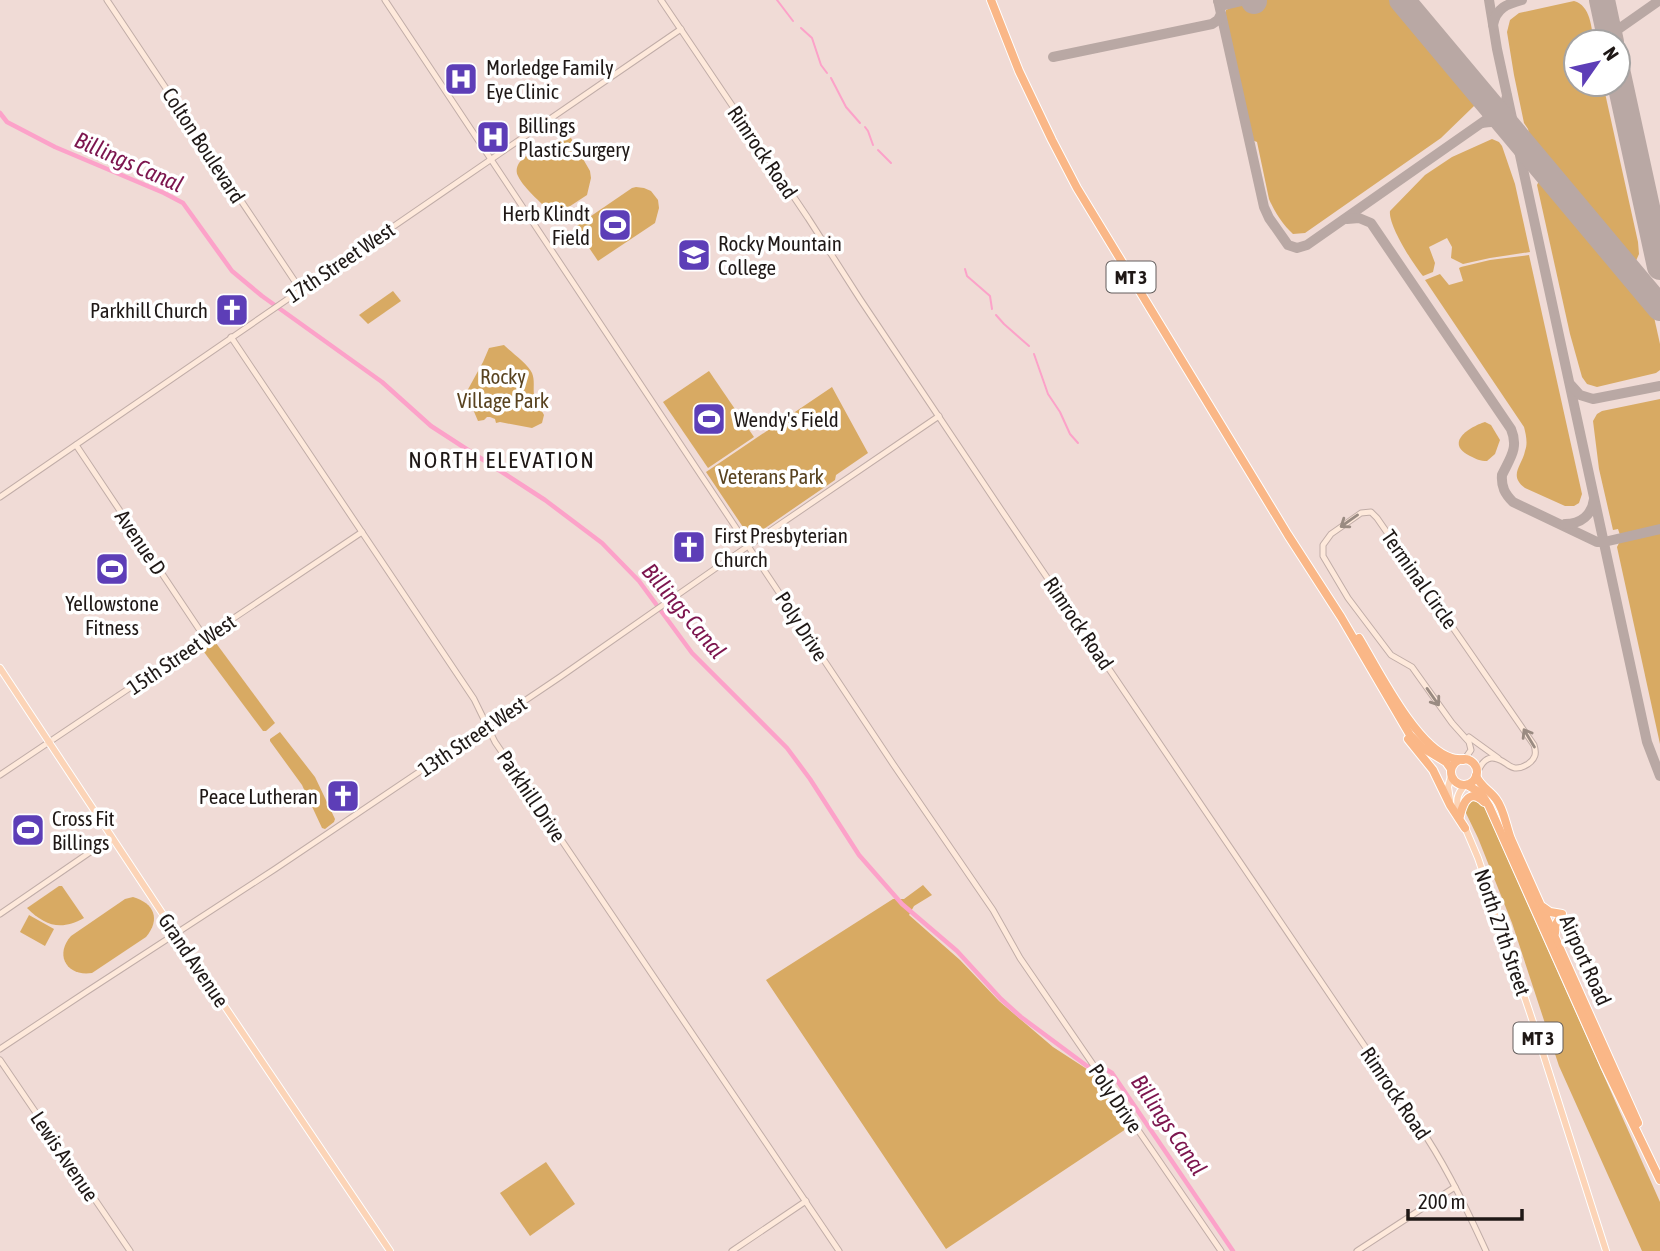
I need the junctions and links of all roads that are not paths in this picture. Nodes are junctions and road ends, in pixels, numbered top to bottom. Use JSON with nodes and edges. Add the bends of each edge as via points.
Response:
{"nodes":[{"id":1,"x":107,"y":0,"type":"edge"},
{"id":2,"x":385,"y":0,"type":"edge"},
{"id":3,"x":662,"y":0,"type":"edge"},
{"id":4,"x":991,"y":0,"type":"edge"},
{"id":5,"x":681,"y":29,"type":"junction"},
{"id":6,"x":491,"y":158,"type":"junction"},
{"id":7,"x":300,"y":289,"type":"junction"},
{"id":8,"x":231,"y":337,"type":"junction"},
{"id":9,"x":939,"y":416,"type":"junction"},
{"id":10,"x":76,"y":445,"type":"junction"},
{"id":11,"x":0,"y":497,"type":"edge"},
{"id":12,"x":362,"y":532,"type":"junction"},
{"id":13,"x":1293,"y":544,"type":"junction"},
{"id":14,"x":749,"y":545,"type":"junction"},
{"id":15,"x":205,"y":638,"type":"junction"},
{"id":16,"x":0,"y":668,"type":"edge"},
{"id":17,"x":1374,"y":675,"type":"junction"},
{"id":18,"x":488,"y":726,"type":"junction"},
{"id":19,"x":1461,"y":732,"type":"junction"},
{"id":20,"x":50,"y":742,"type":"junction"},
{"id":21,"x":1463,"y":760,"type":"junction"},
{"id":22,"x":1501,"y":761,"type":"junction"},
{"id":23,"x":1451,"y":772,"type":"junction"},
{"id":24,"x":1477,"y":774,"type":"junction"},
{"id":25,"x":0,"y":775,"type":"edge"},
{"id":26,"x":1466,"y":785,"type":"junction"},
{"id":27,"x":1492,"y":813,"type":"junction"},
{"id":28,"x":1460,"y":816,"type":"junction"},
{"id":29,"x":1465,"y":828,"type":"junction"},
{"id":30,"x":114,"y":840,"type":"junction"},
{"id":31,"x":1543,"y":907,"type":"junction"},
{"id":32,"x":0,"y":914,"type":"edge"},
{"id":33,"x":1555,"y":933,"type":"junction"},
{"id":34,"x":176,"y":934,"type":"junction"},
{"id":35,"x":0,"y":1049,"type":"edge"},
{"id":36,"x":0,"y":1060,"type":"edge"},
{"id":37,"x":1653,"y":1165,"type":"junction"},
{"id":38,"x":1660,"y":1180,"type":"edge"},
{"id":39,"x":1455,"y":1186,"type":"junction"},
{"id":40,"x":806,"y":1201,"type":"junction"},
{"id":41,"x":130,"y":1251,"type":"edge"},
{"id":42,"x":390,"y":1251,"type":"edge"},
{"id":43,"x":732,"y":1251,"type":"edge"},
{"id":44,"x":839,"y":1251,"type":"edge"},
{"id":45,"x":1221,"y":1251,"type":"edge"},
{"id":46,"x":1357,"y":1251,"type":"edge"},
{"id":47,"x":1486,"y":1251,"type":"edge"},
{"id":48,"x":1606,"y":1251,"type":"edge"}],
"edges":[{"from":1,"to":7,"type":"street","name":"Colton Boulevard"},
{"from":2,"to":6,"type":"street","name":"Poly Drive"},
{"from":3,"to":5,"type":"street","name":"Rimrock Road"},
{"from":4,"to":13,"type":"highway","number":"MT 3","via":[[1019,71],[1077,188]]},
{"from":5,"to":6,"type":"street","name":"17th Street West"},
{"from":5,"to":9,"type":"street","name":"Rimrock Road"},
{"from":6,"to":7,"type":"street","name":"17th Street West"},
{"from":6,"to":14,"type":"street","name":"Poly Drive"},
{"from":7,"to":8,"type":"street","name":"17th Street West"},
{"from":8,"to":10,"type":"street","name":"17th Street West"},
{"from":8,"to":12,"type":"street","name":"Parkhill Drive"},
{"from":9,"to":14,"type":"street","name":"13th Street West"},
{"from":9,"to":39,"type":"street","name":"Rimrock Road"},
{"from":10,"to":11,"type":"street","name":"17th Street West"},
{"from":10,"to":15,"type":"street","name":"Avenue D"},
{"from":12,"to":15,"type":"street","name":"15th Street West"},
{"from":12,"to":18,"type":"street","name":"Parkhill Drive"},
{"from":13,"to":17,"type":"highway","number":"MT 3"},
{"from":13,"to":21,"type":"highway","number":"MT 3","via":[[1343,612],[1410,722],[1438,751]]},
{"from":14,"to":18,"type":"street","name":"13th Street West"},
{"from":14,"to":45,"type":"street","name":"Poly Drive","via":[[987,901],[1020,958]]},
{"from":15,"to":20,"type":"street","name":"15th Street West"},
{"from":16,"to":20,"type":"main road","name":"Grand Avenue"},
{"from":17,"to":23,"type":"highway","name":"Airport Road","via":[[1410,735],[1446,762]]},
{"from":17,"to":29,"type":"highway","number":"MT 3","via":[[1397,723],[1433,770]]},
{"from":18,"to":34,"type":"street","name":"13th Street West"},
{"from":18,"to":40,"type":"street","name":"Parkhill Drive","via":[[521,782]]},
{"from":19,"to":21,"type":"street","via":[[1471,745]]},
{"from":19,"to":22,"type":"street","name":"Terminal Circle"},
{"from":22,"to":19,"type":"street","name":"Terminal Circle","one_way":true,"via":[[1521,768],[1534,759],[1534,745],[1378,520],[1371,512],[1361,513],[1328,538],[1325,559],[1391,655],[1412,667]]},
{"from":20,"to":25,"type":"street","name":"15th Street West"},
{"from":20,"to":30,"type":"main road","name":"Grand Avenue"},
{"from":21,"to":23,"type":"highway"},
{"from":21,"to":24,"type":"highway","name":"Airport Road","number":"MT 3","via":[[1473,763]]},
{"from":22,"to":24,"type":"street","name":"Terminal Circle","via":[[1487,759]]},
{"from":23,"to":26,"type":"highway","name":"Airport Road","via":[[1456,783]]},
{"from":23,"to":28,"type":"main road","name":"North 27th Street","via":[[1448,793]]},
{"from":24,"to":26,"type":"highway"},
{"from":24,"to":31,"type":"highway","name":"Airport Road","via":[[1480,785],[1501,806]]},
{"from":26,"to":27,"type":"highway","name":"Airport Road","via":[[1485,797]]},
{"from":26,"to":28,"type":"main road","via":[[1456,799]]},
{"from":27,"to":28,"type":"highway","via":[[1473,796],[1463,802]]},
{"from":27,"to":37,"type":"highway","name":"Airport Road"},
{"from":28,"to":29,"type":"main road","name":"North 27th Street"},
{"from":29,"to":48,"type":"main road","name":"North 27th Street","number":"MT 3"},
{"from":30,"to":32,"type":"street"},
{"from":30,"to":34,"type":"main road","name":"Grand Avenue"},
{"from":31,"to":33,"type":"highway","name":"Airport Road"},
{"from":31,"to":33,"type":"highway","via":[[1562,914]]},
{"from":33,"to":37,"type":"highway","name":"Airport Road"},
{"from":34,"to":35,"type":"street","name":"13th Street West"},
{"from":34,"to":42,"type":"main road","name":"Grand Avenue"},
{"from":36,"to":41,"type":"street","name":"Lewis Avenue"},
{"from":37,"to":38,"type":"highway","name":"Airport Road"},
{"from":39,"to":46,"type":"street"},
{"from":39,"to":47,"type":"street","name":"Rimrock Road"},
{"from":40,"to":43,"type":"street"},
{"from":40,"to":44,"type":"street","name":"Parkhill Drive"}]}
